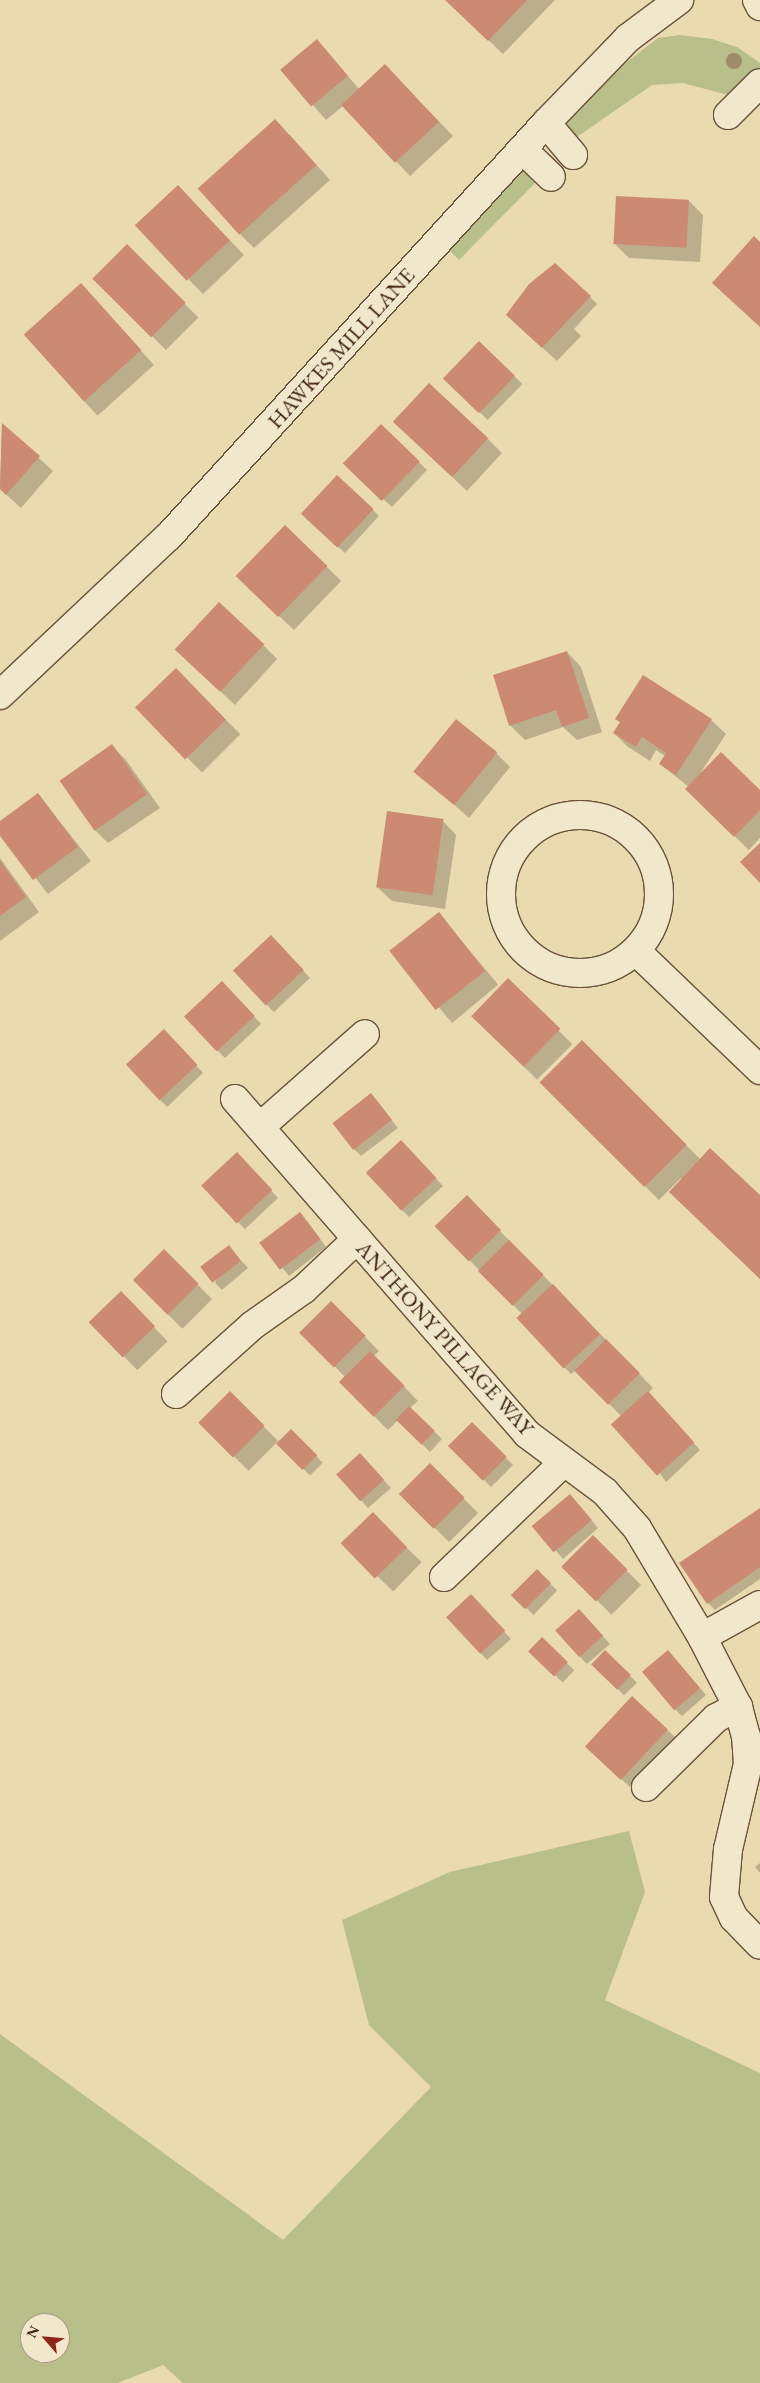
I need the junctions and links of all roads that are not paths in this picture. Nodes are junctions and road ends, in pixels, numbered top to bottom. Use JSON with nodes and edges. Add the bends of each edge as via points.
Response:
{"nodes":[{"id":1,"x":680,"y":0,"type":"edge"},
{"id":2,"x":757,"y":0,"type":"edge"},
{"id":3,"x":760,"y":6,"type":"edge"},
{"id":4,"x":760,"y":83,"type":"edge"},
{"id":5,"x":728,"y":115,"type":"dead end"},
{"id":6,"x":546,"y":123,"type":"junction"},
{"id":7,"x":522,"y":149,"type":"junction"},
{"id":8,"x":573,"y":156,"type":"dead end"},
{"id":9,"x":551,"y":177,"type":"dead end"},
{"id":10,"x":0,"y":695,"type":"edge"},
{"id":11,"x":636,"y":951,"type":"junction"},
{"id":12,"x":365,"y":1034,"type":"dead end"},
{"id":13,"x":760,"y":1070,"type":"edge"},
{"id":14,"x":235,"y":1099,"type":"dead end"},
{"id":15,"x":260,"y":1127,"type":"junction"},
{"id":16,"x":357,"y":1238,"type":"junction"},
{"id":17,"x":176,"y":1394,"type":"dead end"},
{"id":18,"x":564,"y":1462,"type":"junction"},
{"id":19,"x":444,"y":1577,"type":"dead end"},
{"id":20,"x":760,"y":1605,"type":"edge"},
{"id":21,"x":702,"y":1637,"type":"junction"},
{"id":22,"x":738,"y":1706,"type":"junction"},
{"id":23,"x":754,"y":1764,"type":"edge"},
{"id":24,"x":646,"y":1787,"type":"dead end"},
{"id":25,"x":760,"y":1945,"type":"edge"}],
"edges":[{"from":1,"to":6,"type":"street","name":"HAWKES MILL LANE","via":[[628,38]]},
{"from":2,"to":3,"type":"street"},
{"from":4,"to":5,"type":"street"},
{"from":6,"to":7,"type":"street","name":"HAWKES MILL LANE"},
{"from":6,"to":8,"type":"street"},
{"from":7,"to":9,"type":"street"},
{"from":7,"to":10,"type":"street","name":"HAWKES MILL LANE","via":[[169,536]]},
{"from":11,"to":11,"type":"street","via":[[649,932],[659,900],[656,871],[640,842],[614,822],[591,815],[566,816],[532,831],[509,859],[500,883],[504,917],[518,944],[538,962],[574,973],[599,971],[616,965]]},
{"from":11,"to":13,"type":"street"},
{"from":12,"to":15,"type":"street"},
{"from":14,"to":15,"type":"street","name":"ANTHONY PILLAGE WAY"},
{"from":15,"to":16,"type":"street","name":"ANTHONY PILLAGE WAY"},
{"from":16,"to":17,"type":"street","via":[[304,1289],[252,1325]]},
{"from":16,"to":18,"type":"street","name":"ANTHONY PILLAGE WAY","via":[[528,1434]]},
{"from":18,"to":19,"type":"street"},
{"from":18,"to":21,"type":"street","name":"ANTHONY PILLAGE WAY","via":[[606,1492],[637,1528]]},
{"from":20,"to":21,"type":"street"},
{"from":21,"to":22,"type":"street","name":"ANTHONY PILLAGE WAY"},
{"from":22,"to":23,"type":"street","name":"ANTHONY PILLAGE WAY"},
{"from":22,"to":24,"type":"street","via":[[716,1718]]},
{"from":23,"to":25,"type":"street","name":"ANTHONY PILLAGE WAY","via":[[728,1848],[724,1897],[734,1918]]}]}
